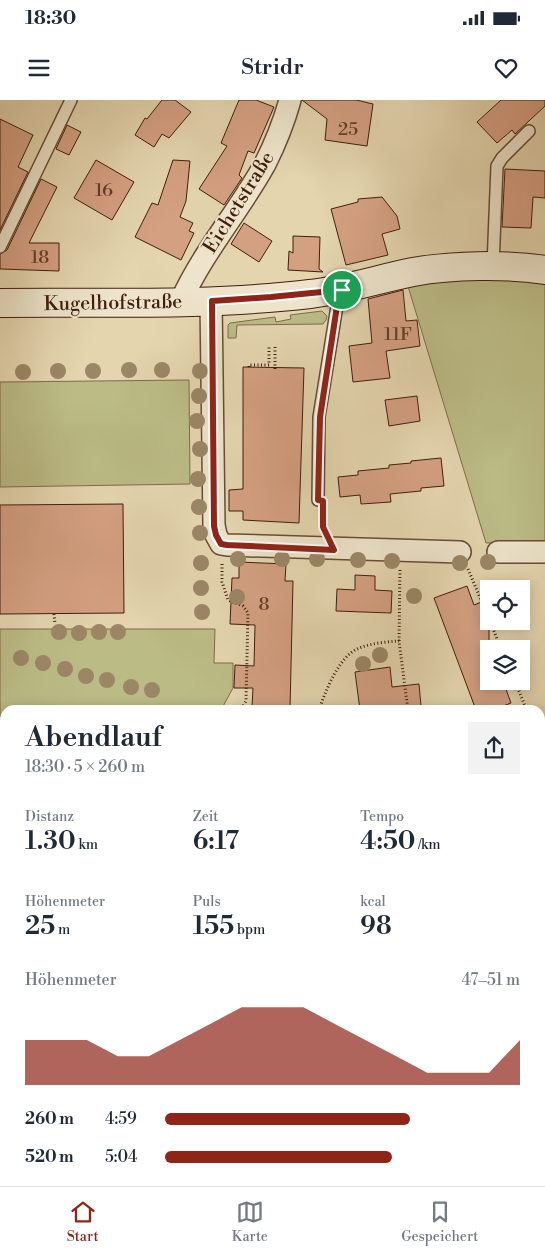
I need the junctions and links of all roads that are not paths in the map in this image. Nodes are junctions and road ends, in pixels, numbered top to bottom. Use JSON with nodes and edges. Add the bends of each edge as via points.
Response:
{"nodes":[{"id":1,"x":71,"y":100,"type":"edge"},
{"id":2,"x":290,"y":100,"type":"edge"},
{"id":3,"x":530,"y":131,"type":"dead end"},
{"id":4,"x":0,"y":247,"type":"edge"},
{"id":5,"x":493,"y":266,"type":"junction"},
{"id":6,"x":545,"y":270,"type":"edge"},
{"id":7,"x":342,"y":290,"type":"junction"},
{"id":8,"x":181,"y":301,"type":"junction"},
{"id":9,"x":212,"y":301,"type":"junction"},
{"id":10,"x":0,"y":303,"type":"edge"},
{"id":11,"x":318,"y":500,"type":"road end"},
{"id":12,"x":460,"y":552,"type":"road end"},
{"id":13,"x":498,"y":552,"type":"dead end"},
{"id":14,"x":545,"y":552,"type":"edge"}],
"edges":[{"from":1,"to":4,"type":"lane"},
{"from":2,"to":8,"type":"street","name":"Eichetstraße","via":[[264,164],[193,275]]},
{"from":3,"to":5,"type":"lane","via":[[497,166]]},
{"from":5,"to":6,"type":"street","name":"Kugelhofstraße"},
{"from":5,"to":7,"type":"street","name":"Kugelhofstraße","via":[[414,272]]},
{"from":7,"to":9,"type":"street","name":"Kugelhofstraße"},
{"from":7,"to":11,"type":"lane","via":[[320,417]]},
{"from":8,"to":9,"type":"street","name":"Kugelhofstraße"},
{"from":8,"to":10,"type":"street","name":"Kugelhofstraße"},
{"from":9,"to":12,"type":"street","via":[[216,535],[221,544]]},
{"from":13,"to":14,"type":"street"}]}
